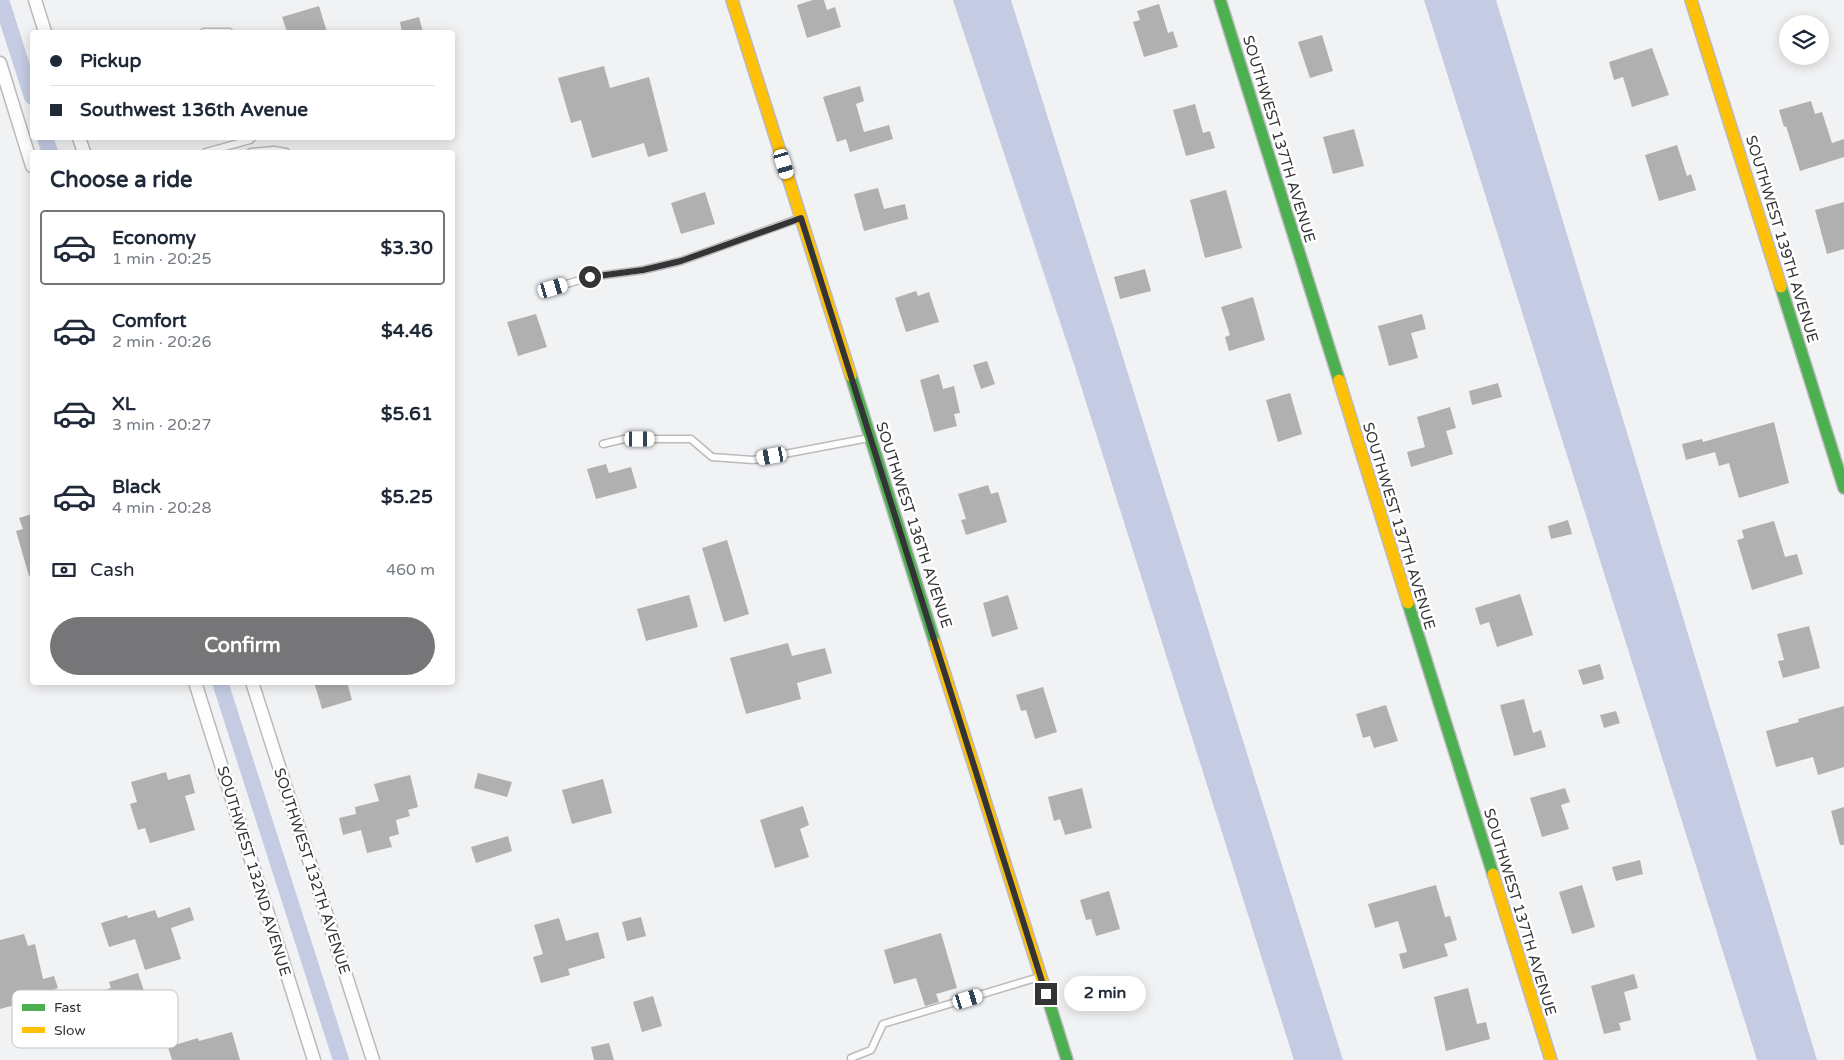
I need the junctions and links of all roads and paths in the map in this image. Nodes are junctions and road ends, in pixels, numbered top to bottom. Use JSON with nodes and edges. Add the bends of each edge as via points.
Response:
{"nodes":[{"id":1,"x":35,"y":0,"type":"edge"},
{"id":2,"x":732,"y":0,"type":"edge"},
{"id":3,"x":1220,"y":0,"type":"edge"},
{"id":4,"x":1691,"y":0,"type":"edge"},
{"id":5,"x":45,"y":30,"type":"edge"},
{"id":6,"x":0,"y":63,"type":"edge"},
{"id":7,"x":250,"y":140,"type":"edge"},
{"id":8,"x":213,"y":150,"type":"edge"},
{"id":9,"x":30,"y":160,"type":"edge"},
{"id":10,"x":801,"y":218,"type":"junction"},
{"id":11,"x":553,"y":288,"type":"dead end"},
{"id":12,"x":871,"y":438,"type":"junction"},
{"id":13,"x":603,"y":444,"type":"dead end"},
{"id":14,"x":1844,"y":488,"type":"edge"},
{"id":15,"x":196,"y":685,"type":"edge"},
{"id":16,"x":253,"y":685,"type":"edge"},
{"id":17,"x":1041,"y":977,"type":"junction"},
{"id":18,"x":851,"y":1058,"type":"dead end"},
{"id":19,"x":314,"y":1060,"type":"edge"},
{"id":20,"x":372,"y":1060,"type":"edge"},
{"id":21,"x":1067,"y":1060,"type":"edge"},
{"id":22,"x":1550,"y":1060,"type":"edge"}],
"edges":[{"from":1,"to":5,"type":"street"},
{"from":2,"to":10,"type":"street","name":"SOUTHWEST 136TH AVENUE"},
{"from":3,"to":22,"type":"street","name":"SOUTHWEST 137TH AVENUE"},
{"from":4,"to":14,"type":"street","name":"SOUTHWEST 139TH AVENUE"},
{"from":6,"to":9,"type":"street"},
{"from":7,"to":8,"type":"lane"},
{"from":10,"to":11,"type":"lane","via":[[681,261],[590,277]]},
{"from":10,"to":12,"type":"street","name":"SOUTHWEST 136TH AVENUE"},
{"from":12,"to":13,"type":"lane","via":[[753,460],[712,457],[691,439],[624,439]]},
{"from":12,"to":17,"type":"street","name":"SOUTHWEST 136TH AVENUE"},
{"from":15,"to":19,"type":"street","name":"SOUTHWEST 132ND AVENUE"},
{"from":16,"to":20,"type":"street","name":"SOUTHWEST 132TH AVENUE"},
{"from":17,"to":18,"type":"lane","via":[[883,1024],[871,1050]]},
{"from":17,"to":21,"type":"street","name":"SOUTHWEST 136TH AVENUE"}]}
